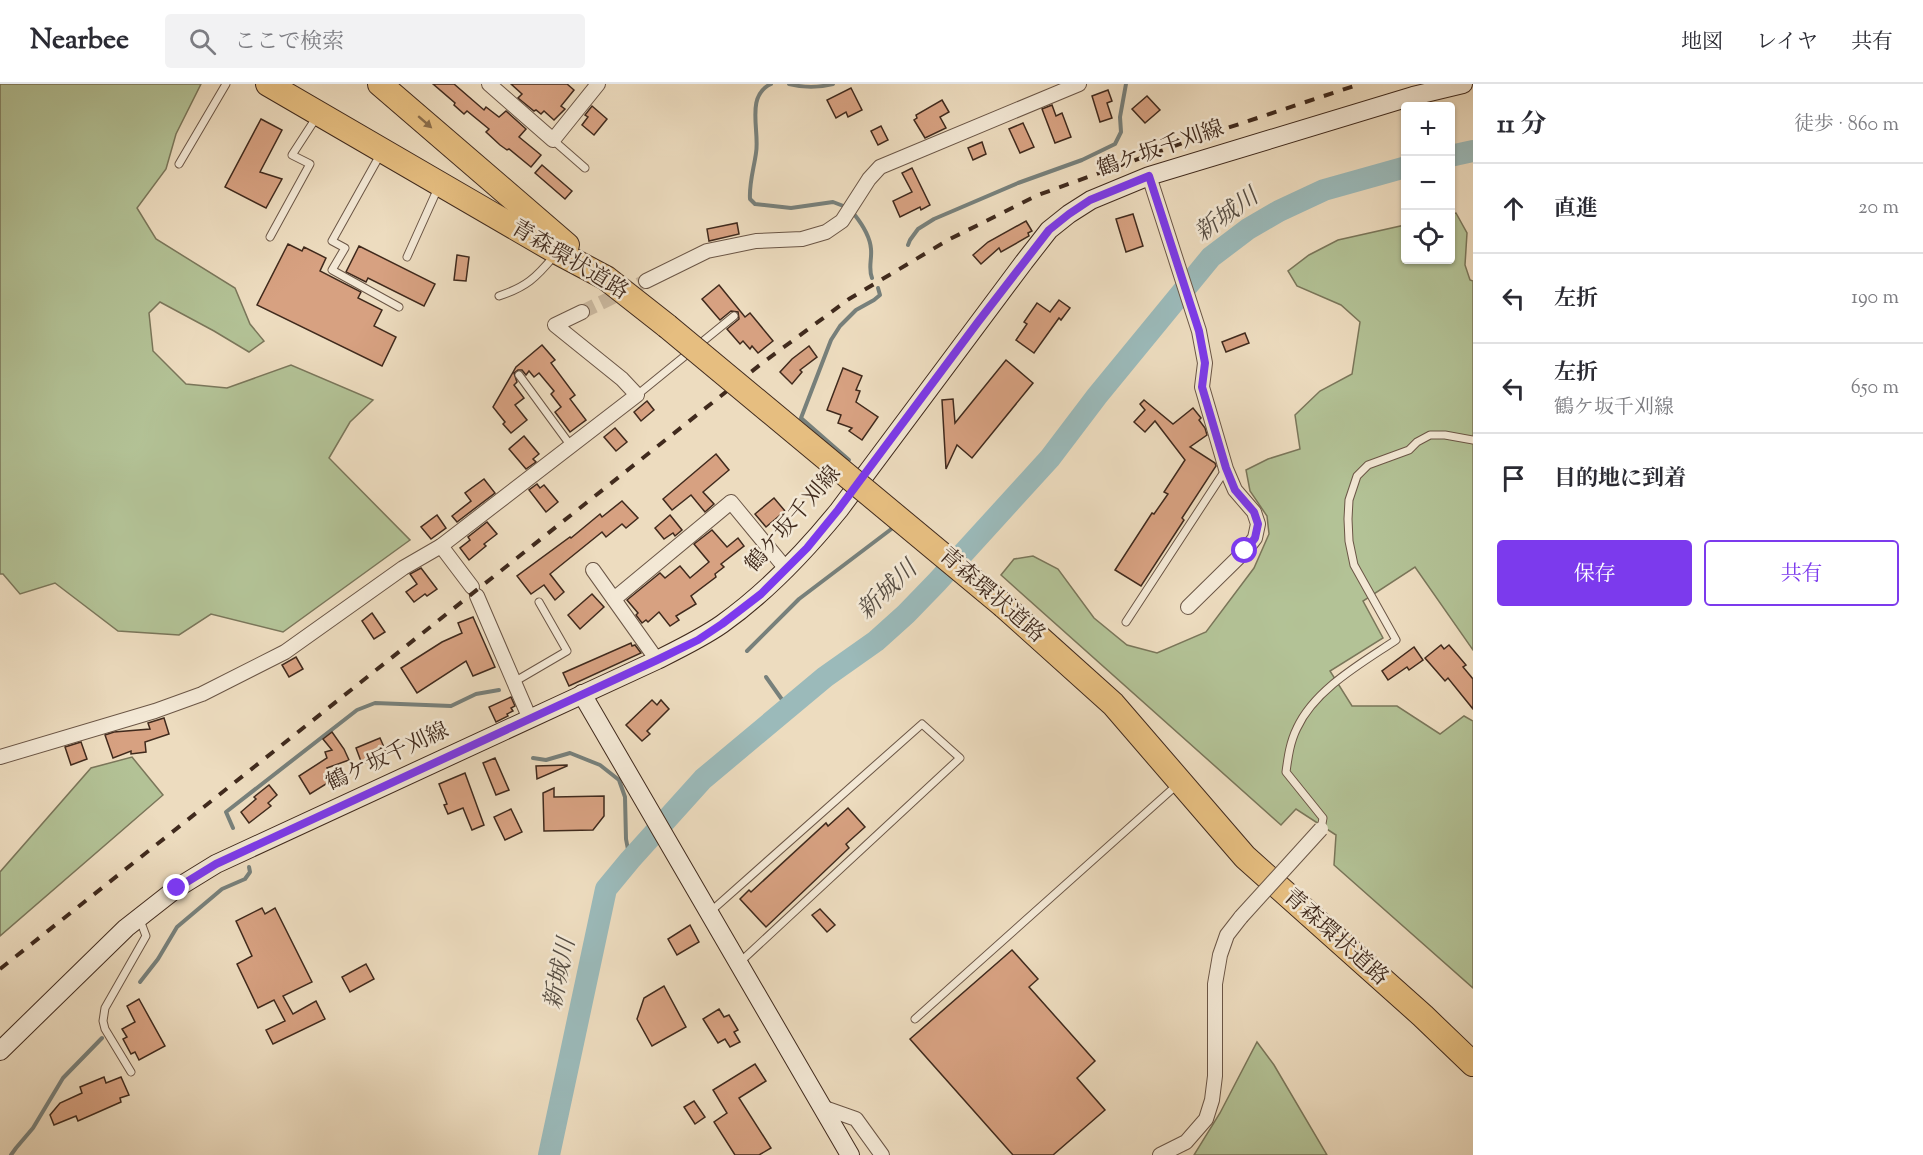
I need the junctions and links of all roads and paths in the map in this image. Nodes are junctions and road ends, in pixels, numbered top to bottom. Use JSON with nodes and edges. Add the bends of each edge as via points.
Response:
{"nodes":[{"id":1,"x":226,"y":84,"type":"edge"},
{"id":2,"x":268,"y":84,"type":"edge"},
{"id":3,"x":380,"y":84,"type":"edge"},
{"id":4,"x":598,"y":84,"type":"edge"},
{"id":5,"x":1079,"y":84,"type":"edge"},
{"id":6,"x":1463,"y":84,"type":"edge"},
{"id":7,"x":499,"y":87,"type":"edge"},
{"id":8,"x":319,"y":113,"type":"junction"},
{"id":9,"x":553,"y":140,"type":"junction"},
{"id":10,"x":382,"y":150,"type":"junction"},
{"id":11,"x":179,"y":164,"type":"dead end"},
{"id":12,"x":585,"y":168,"type":"dead end"},
{"id":13,"x":1149,"y":176,"type":"junction"},
{"id":14,"x":440,"y":184,"type":"junction"},
{"id":15,"x":270,"y":237,"type":"dead end"},
{"id":16,"x":557,"y":252,"type":"junction"},
{"id":17,"x":407,"y":257,"type":"dead end"},
{"id":18,"x":606,"y":278,"type":"junction"},
{"id":19,"x":646,"y":281,"type":"tunnel mouth"},
{"id":20,"x":499,"y":296,"type":"dead end"},
{"id":21,"x":399,"y":307,"type":"dead end"},
{"id":22,"x":582,"y":312,"type":"tunnel mouth"},
{"id":23,"x":734,"y":316,"type":"dead end"},
{"id":24,"x":519,"y":375,"type":"dead end"},
{"id":25,"x":637,"y":395,"type":"junction"},
{"id":26,"x":1473,"y":440,"type":"edge"},
{"id":27,"x":571,"y":447,"type":"junction"},
{"id":28,"x":1226,"y":468,"type":"junction"},
{"id":29,"x":441,"y":546,"type":"junction"},
{"id":30,"x":593,"y":570,"type":"dead end"},
{"id":31,"x":787,"y":570,"type":"junction"},
{"id":32,"x":614,"y":599,"type":"junction"},
{"id":33,"x":539,"y":602,"type":"dead end"},
{"id":34,"x":1188,"y":608,"type":"dead end"},
{"id":35,"x":1126,"y":622,"type":"dead end"},
{"id":36,"x":657,"y":660,"type":"junction"},
{"id":37,"x":514,"y":682,"type":"junction"},
{"id":38,"x":582,"y":694,"type":"junction"},
{"id":39,"x":530,"y":719,"type":"junction"},
{"id":40,"x":0,"y":757,"type":"edge"},
{"id":41,"x":1180,"y":783,"type":"junction"},
{"id":42,"x":1321,"y":829,"type":"joint"},
{"id":43,"x":709,"y":912,"type":"junction"},
{"id":44,"x":138,"y":917,"type":"junction"},
{"id":45,"x":739,"y":963,"type":"junction"},
{"id":46,"x":915,"y":1018,"type":"dead end"},
{"id":47,"x":0,"y":1051,"type":"edge"},
{"id":48,"x":1473,"y":1064,"type":"edge"},
{"id":49,"x":131,"y":1072,"type":"dead end"},
{"id":50,"x":822,"y":1107,"type":"junction"},
{"id":51,"x":850,"y":1155,"type":"edge"},
{"id":52,"x":882,"y":1155,"type":"edge"},
{"id":53,"x":1160,"y":1155,"type":"edge"}],
"edges":[{"from":1,"to":11,"type":"lane"},
{"from":2,"to":8,"type":"highway","name":"青森環状道路"},
{"from":3,"to":18,"type":"highway","one_way":true},
{"from":4,"to":9,"type":"street"},
{"from":5,"to":19,"type":"street","via":[[880,167],[842,221],[826,232],[802,239],[756,241],[707,251]]},
{"from":6,"to":13,"type":"main road","name":"鶴ケ坂千刈線"},
{"from":7,"to":9,"type":"street"},
{"from":8,"to":10,"type":"highway","name":"青森環状道路"},
{"from":8,"to":15,"type":"lane","via":[[292,155],[310,164]]},
{"from":9,"to":12,"type":"lane"},
{"from":10,"to":14,"type":"highway","name":"青森環状道路"},
{"from":10,"to":21,"type":"lane","via":[[332,241],[345,249],[332,270]]},
{"from":13,"to":28,"type":"street","via":[[1199,331],[1205,363],[1202,387]]},
{"from":13,"to":31,"type":"main road","name":"鶴ケ坂千刈線","via":[[1090,200],[1049,230],[838,510]]},
{"from":14,"to":16,"type":"highway","name":"青森環状道路"},
{"from":14,"to":17,"type":"lane"},
{"from":16,"to":18,"type":"highway","name":"青森環状道路"},
{"from":16,"to":20,"type":"lane","via":[[520,289]]},
{"from":18,"to":41,"type":"highway","name":"青森環状道路","bridge":true,"via":[[1004,606],[1113,704]]},
{"from":22,"to":25,"type":"street","via":[[555,325]]},
{"from":23,"to":25,"type":"lane"},
{"from":24,"to":27,"type":"lane"},
{"from":25,"to":27,"type":"street"},
{"from":26,"to":42,"type":"lane","via":[[1430,435],[1409,450],[1368,465],[1357,476],[1348,519],[1354,565],[1396,640],[1332,683],[1297,727],[1286,772],[1323,818]]},
{"from":27,"to":29,"type":"street"},
{"from":28,"to":34,"type":"street","via":[[1235,490],[1254,512],[1258,524],[1255,538]]},
{"from":28,"to":35,"type":"lane"},
{"from":29,"to":37,"type":"street","via":[[474,591]]},
{"from":29,"to":40,"type":"street","via":[[403,568],[285,652],[217,687],[155,711]]},
{"from":30,"to":32,"type":"street"},
{"from":31,"to":32,"type":"street","via":[[731,502]]},
{"from":31,"to":36,"type":"main road","name":"鶴ケ坂千刈線","via":[[722,624]]},
{"from":32,"to":36,"type":"street"},
{"from":33,"to":37,"type":"lane","via":[[567,651]]},
{"from":36,"to":38,"type":"main road","name":"鶴ケ坂千刈線"},
{"from":37,"to":39,"type":"street"},
{"from":38,"to":39,"type":"main road","name":"鶴ケ坂千刈線"},
{"from":38,"to":43,"type":"main road"},
{"from":39,"to":44,"type":"main road","name":"鶴ケ坂千刈線","via":[[216,864]]},
{"from":41,"to":46,"type":"lane"},
{"from":41,"to":48,"type":"highway","name":"青森環状道路","via":[[1245,857]]},
{"from":42,"to":53,"type":"street","bridge":true,"via":[[1227,935],[1215,984],[1212,1100],[1206,1119],[1186,1142]]},
{"from":43,"to":45,"type":"main road"},
{"from":43,"to":45,"type":"lane","via":[[922,724],[960,758]]},
{"from":44,"to":47,"type":"main road","name":"鶴ケ坂千刈線"},
{"from":44,"to":49,"type":"lane","via":[[146,936],[105,1008],[103,1021]]},
{"from":45,"to":50,"type":"main road"},
{"from":50,"to":51,"type":"main road"},
{"from":50,"to":52,"type":"street","via":[[856,1119]]}]}
